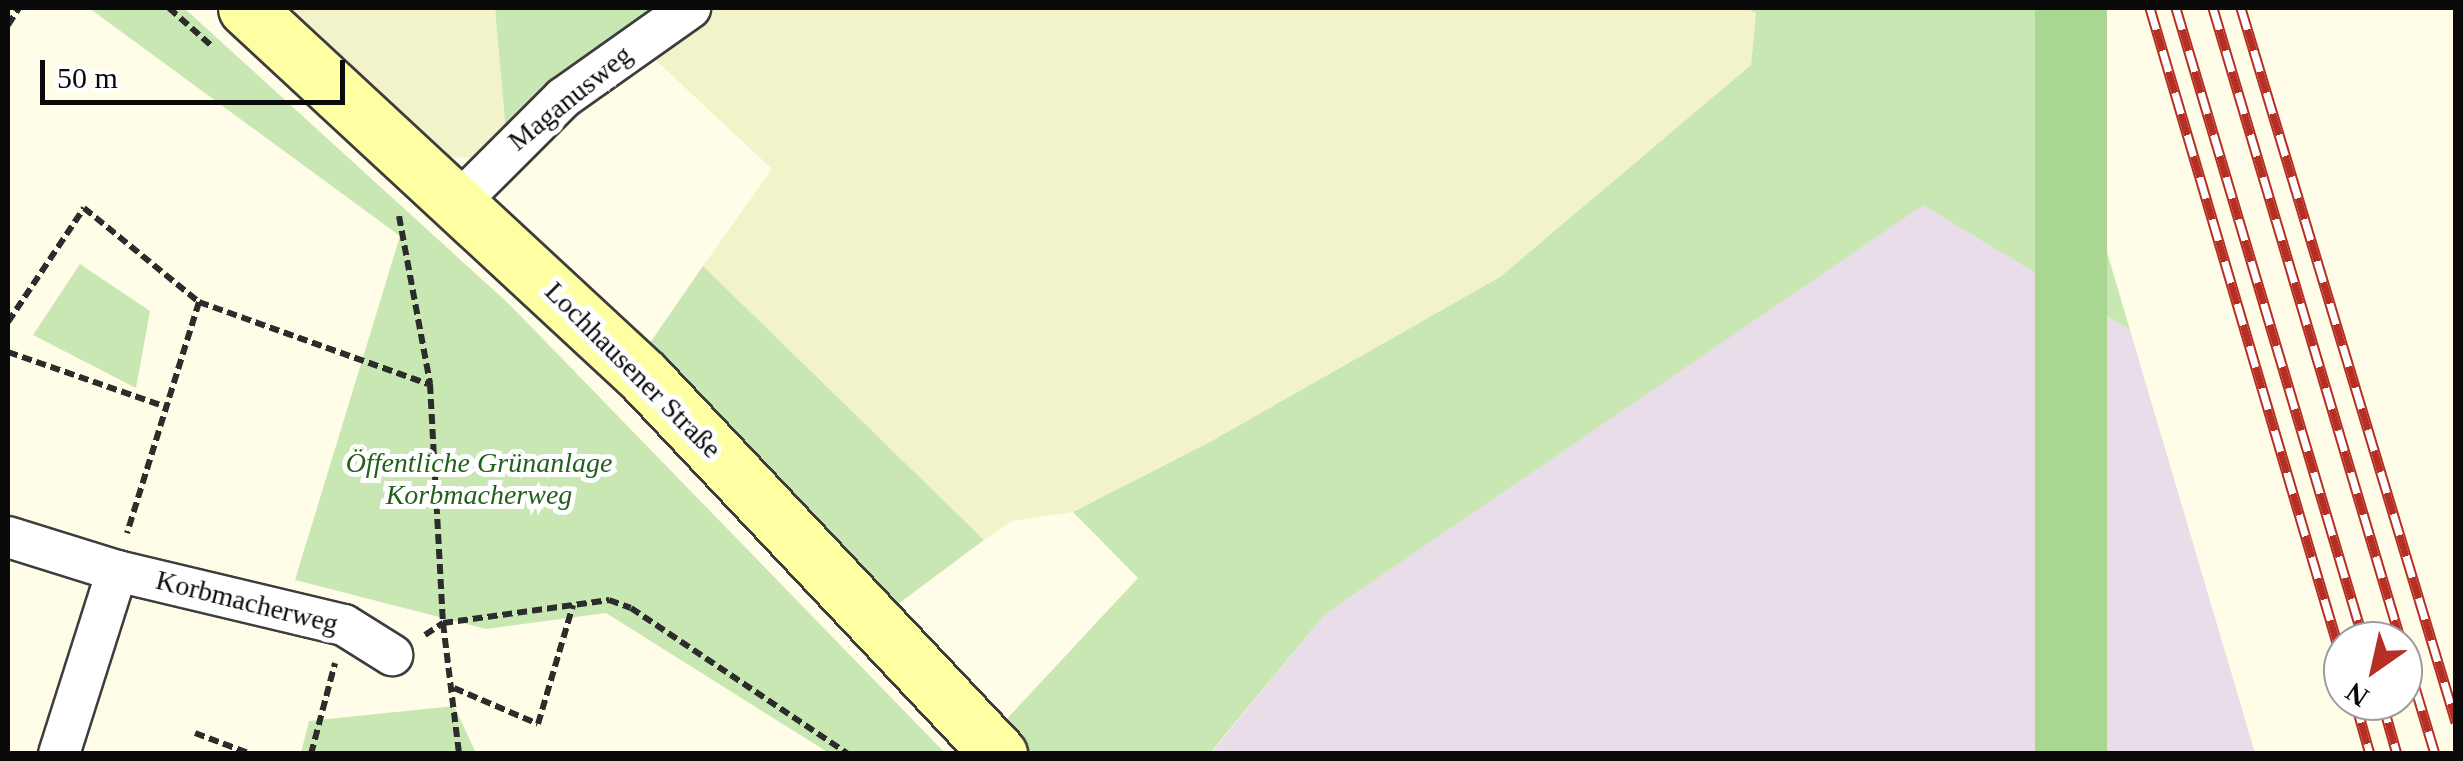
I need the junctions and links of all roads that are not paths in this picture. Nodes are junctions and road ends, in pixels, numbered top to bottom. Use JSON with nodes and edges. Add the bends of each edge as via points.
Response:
{"nodes":[{"id":1,"x":246,"y":8,"type":"edge"},
{"id":2,"x":690,"y":8,"type":"edge"},
{"id":3,"x":460,"y":200,"type":"junction"},
{"id":4,"x":8,"y":536,"type":"edge"},
{"id":5,"x":117,"y":571,"type":"junction"},
{"id":6,"x":392,"y":655,"type":"road end"},
{"id":7,"x":59,"y":754,"type":"edge"},
{"id":8,"x":998,"y":754,"type":"edge"}],
"edges":[{"from":1,"to":3,"type":"main road","name":"Lochhausener Straße"},
{"from":2,"to":3,"type":"street","name":"Maganusweg","via":[[562,98]]},
{"from":3,"to":8,"type":"main road","name":"Lochhausener Straße","via":[[653,386]]},
{"from":4,"to":5,"type":"street","name":"Korbmacherweg"},
{"from":5,"to":6,"type":"street","name":"Korbmacherweg","via":[[344,624]]},
{"from":5,"to":7,"type":"street"}]}
